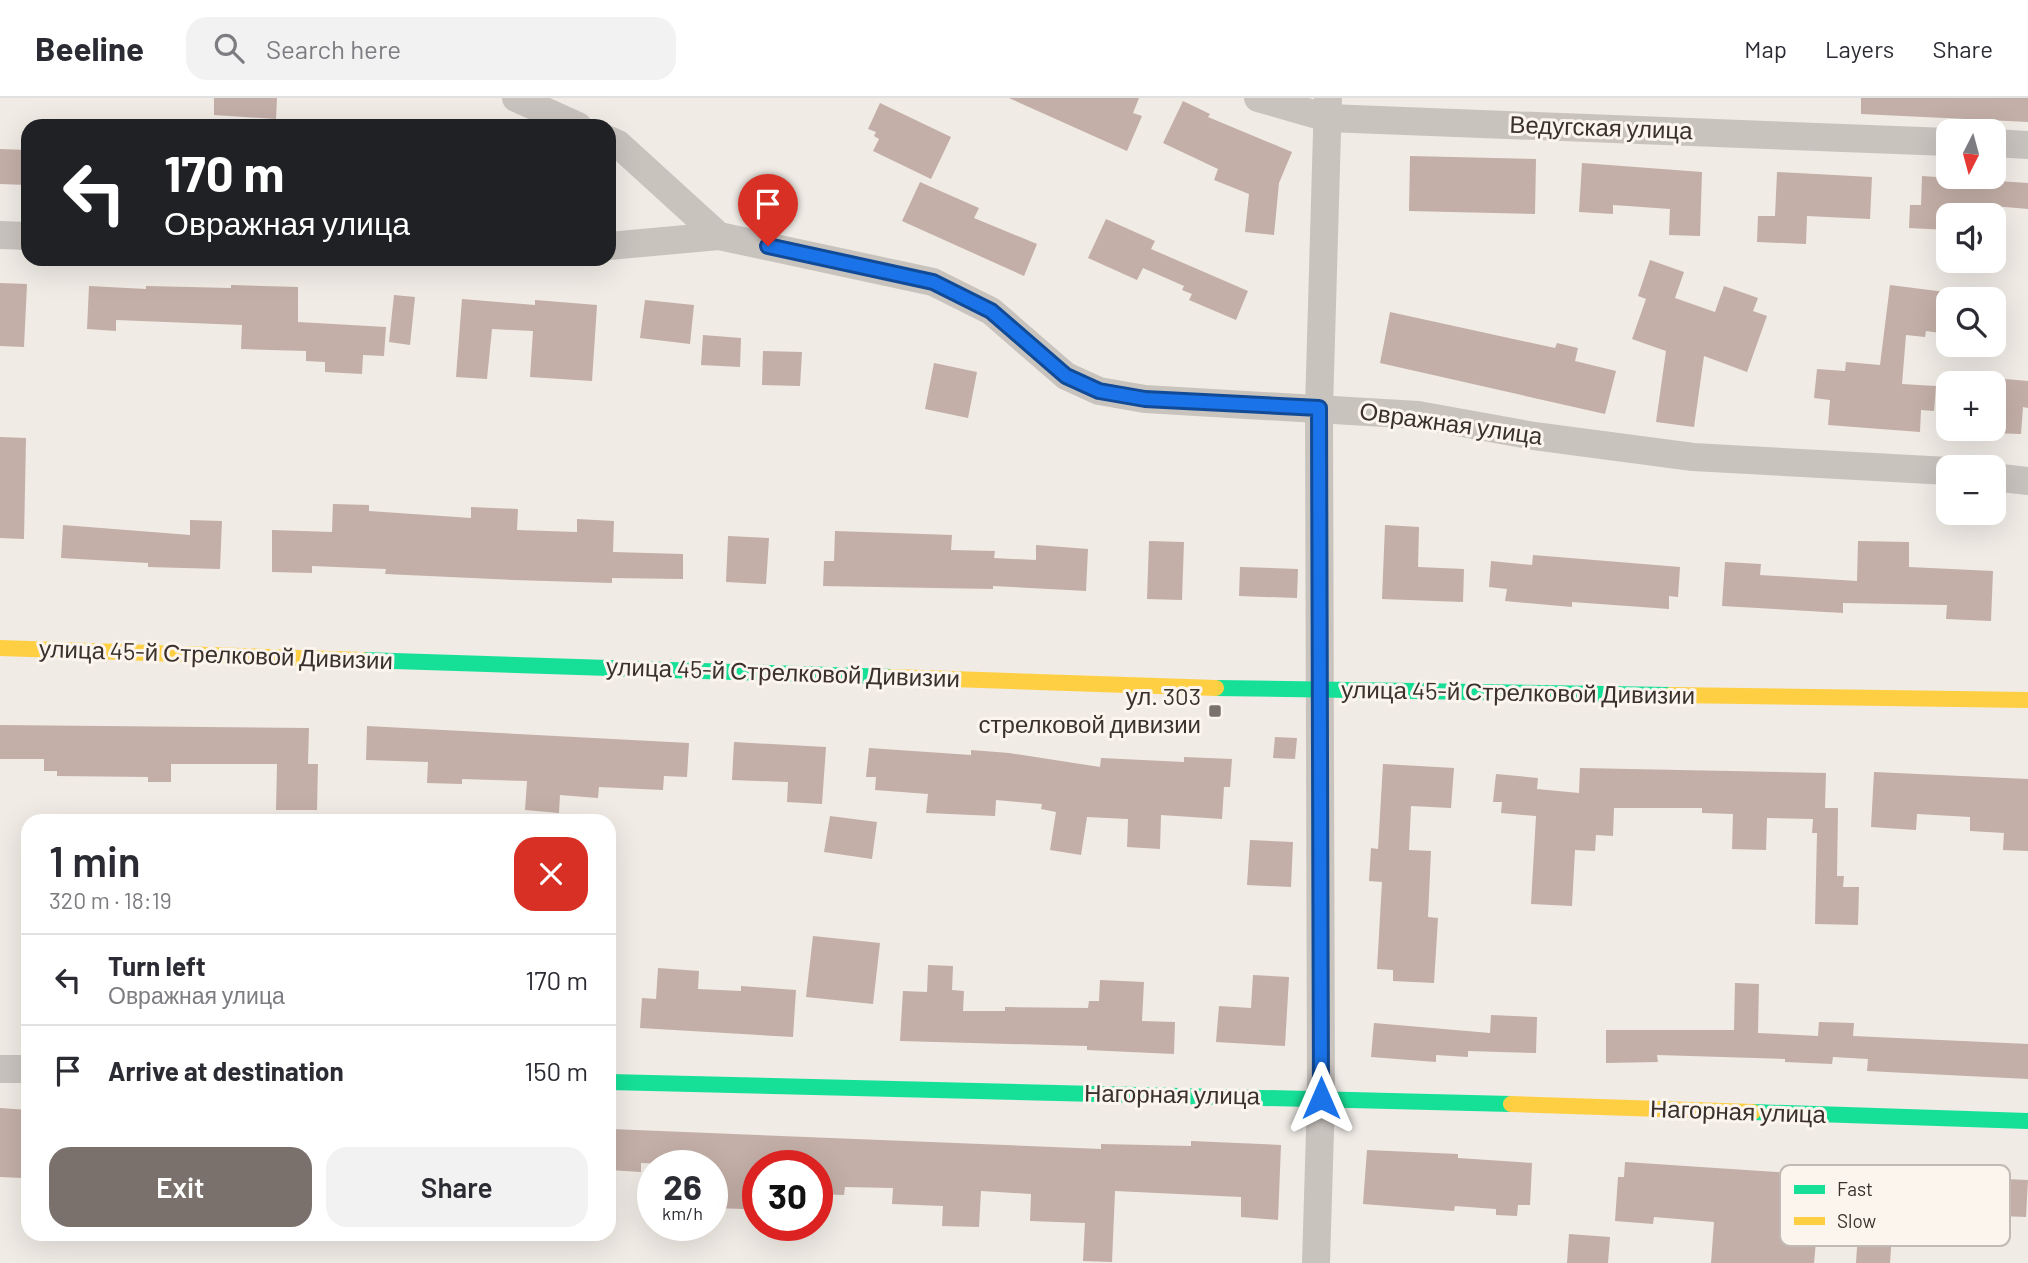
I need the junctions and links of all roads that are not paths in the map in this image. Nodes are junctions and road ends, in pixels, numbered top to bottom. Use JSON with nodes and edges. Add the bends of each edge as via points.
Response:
{"nodes":[{"id":1,"x":516,"y":98,"type":"edge"},
{"id":2,"x":1258,"y":98,"type":"edge"},
{"id":3,"x":1328,"y":108,"type":"edge"},
{"id":4,"x":562,"y":119,"type":"edge"},
{"id":5,"x":1936,"y":141,"type":"edge"},
{"id":6,"x":616,"y":143,"type":"edge"},
{"id":7,"x":2006,"y":144,"type":"edge"},
{"id":8,"x":2028,"y":145,"type":"edge"},
{"id":9,"x":0,"y":235,"type":"edge"},
{"id":10,"x":21,"y":236,"type":"edge"},
{"id":11,"x":719,"y":236,"type":"junction"},
{"id":12,"x":616,"y":245,"type":"edge"},
{"id":13,"x":1319,"y":408,"type":"junction"},
{"id":14,"x":1936,"y":470,"type":"edge"},
{"id":15,"x":2006,"y":478,"type":"edge"},
{"id":16,"x":2028,"y":481,"type":"edge"},
{"id":17,"x":0,"y":648,"type":"edge"},
{"id":18,"x":1319,"y":691,"type":"junction"},
{"id":19,"x":2028,"y":700,"type":"edge"},
{"id":20,"x":0,"y":1069,"type":"edge"},
{"id":21,"x":21,"y":1069,"type":"edge"},
{"id":22,"x":616,"y":1082,"type":"edge"},
{"id":23,"x":1321,"y":1098,"type":"junction"},
{"id":24,"x":2028,"y":1121,"type":"edge"},
{"id":25,"x":1316,"y":1263,"type":"edge"}],
"edges":[{"from":1,"to":4,"type":"street"},
{"from":2,"to":3,"type":"street","name":"Ведугская улица"},
{"from":3,"to":5,"type":"street","name":"Ведугская улица"},
{"from":3,"to":13,"type":"street"},
{"from":6,"to":11,"type":"street"},
{"from":7,"to":8,"type":"street"},
{"from":9,"to":10,"type":"street"},
{"from":11,"to":12,"type":"street"},
{"from":11,"to":13,"type":"street","name":"Овражная улица","via":[[933,282],[991,311],[1066,376],[1099,391],[1145,399]]},
{"from":13,"to":14,"type":"street","name":"Овражная улица","via":[[1418,415],[1693,457]]},
{"from":13,"to":18,"type":"street"},
{"from":15,"to":16,"type":"street"},
{"from":17,"to":18,"type":"main road","name":"улица 45-й Стрелковой Дивизии"},
{"from":18,"to":19,"type":"main road","name":"улица 45-й Стрелковой Дивизии"},
{"from":18,"to":23,"type":"street"},
{"from":20,"to":21,"type":"street"},
{"from":22,"to":23,"type":"main road","name":"Нагорная улица"},
{"from":23,"to":24,"type":"main road","name":"Нагорная улица"},
{"from":23,"to":25,"type":"street"}]}
